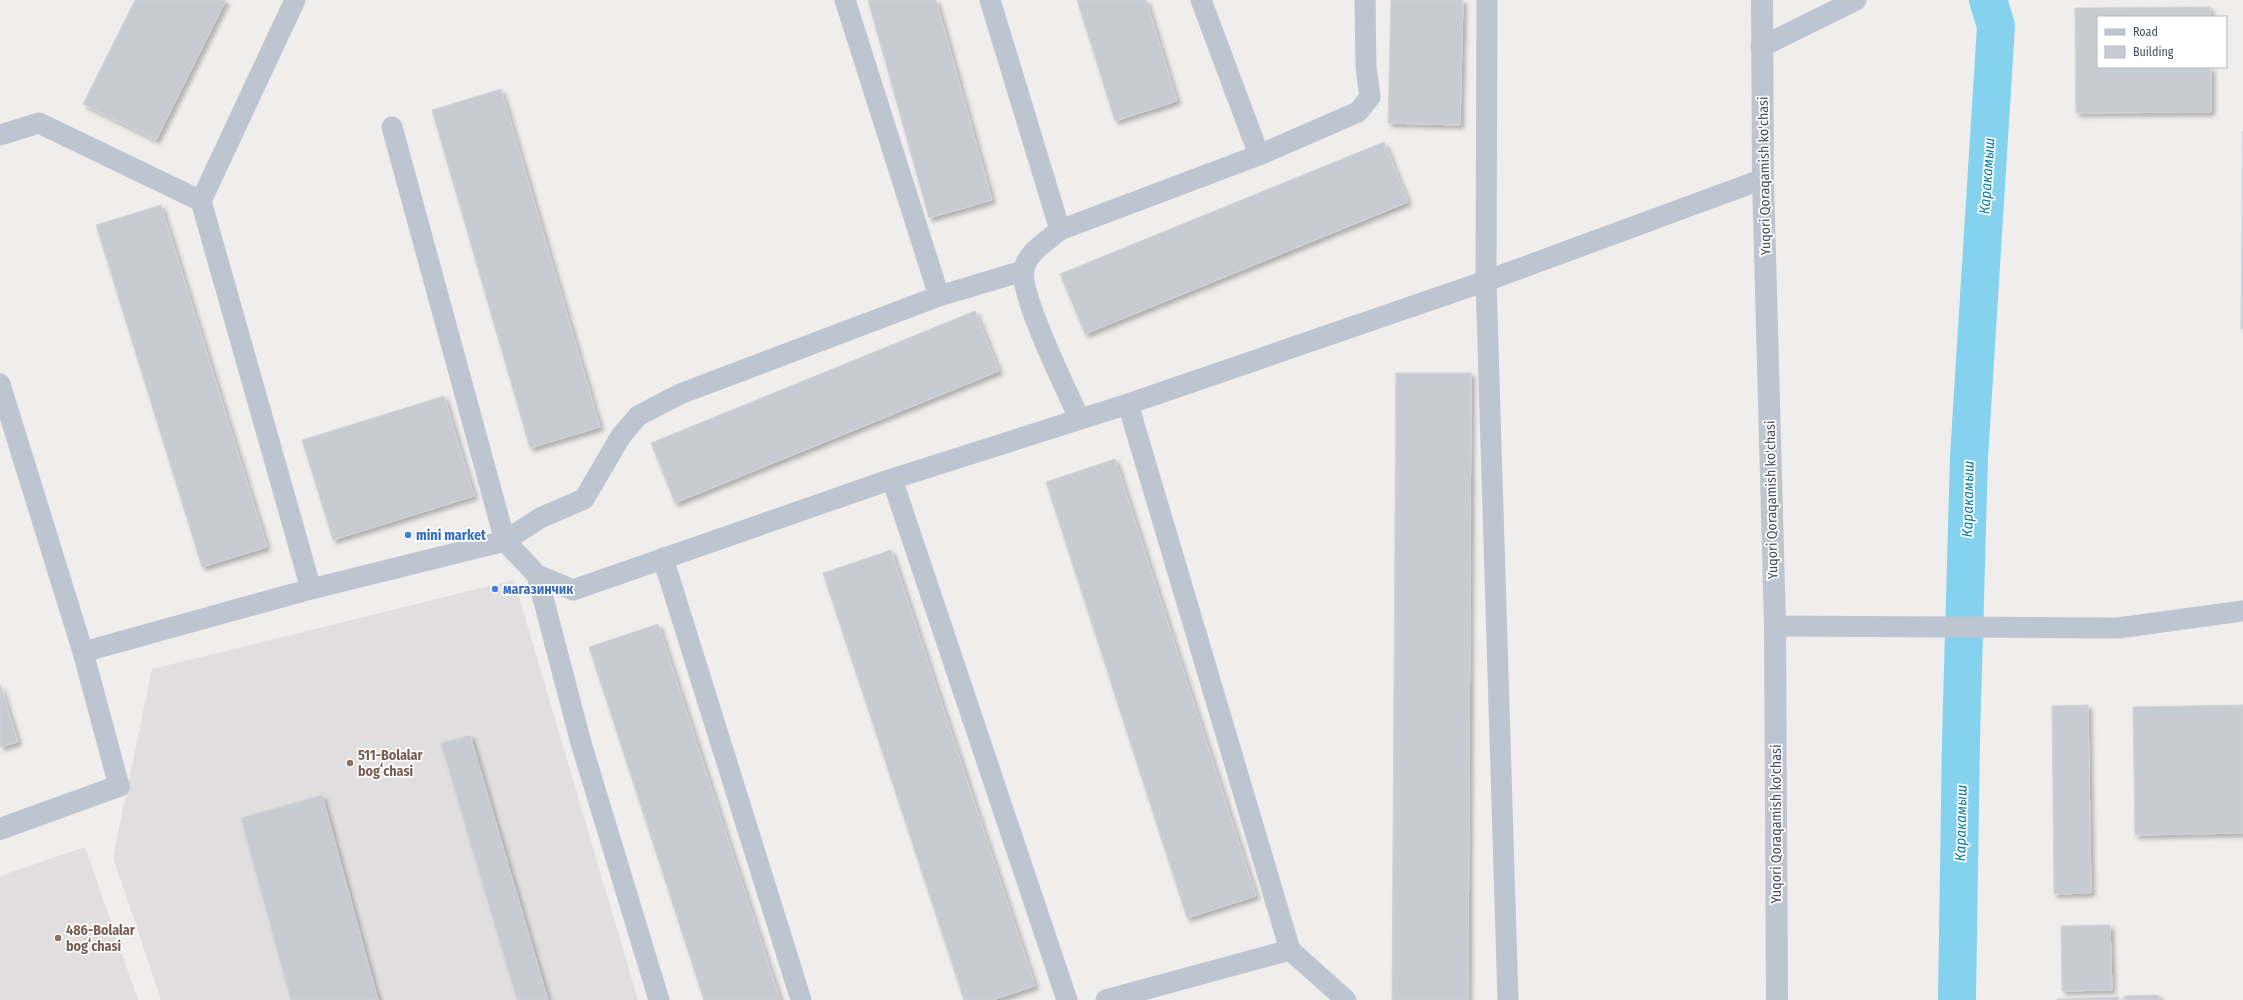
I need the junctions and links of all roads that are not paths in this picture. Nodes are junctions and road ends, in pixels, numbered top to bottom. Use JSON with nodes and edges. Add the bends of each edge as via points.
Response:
{"nodes":[{"id":1,"x":295,"y":0,"type":"edge"},
{"id":2,"x":845,"y":0,"type":"edge"},
{"id":3,"x":990,"y":0,"type":"edge"},
{"id":4,"x":1202,"y":0,"type":"edge"},
{"id":5,"x":1365,"y":0,"type":"edge"},
{"id":6,"x":1487,"y":0,"type":"edge"},
{"id":7,"x":1762,"y":0,"type":"edge"},
{"id":8,"x":1856,"y":0,"type":"edge"},
{"id":9,"x":1761,"y":47,"type":"junction"},
{"id":10,"x":392,"y":127,"type":"dead end"},
{"id":11,"x":0,"y":135,"type":"edge"},
{"id":12,"x":1259,"y":155,"type":"junction"},
{"id":13,"x":1763,"y":179,"type":"junction"},
{"id":14,"x":201,"y":201,"type":"junction"},
{"id":15,"x":1060,"y":230,"type":"junction"},
{"id":16,"x":1023,"y":271,"type":"junction"},
{"id":17,"x":1486,"y":281,"type":"junction"},
{"id":18,"x":939,"y":296,"type":"junction"},
{"id":19,"x":0,"y":384,"type":"edge"},
{"id":20,"x":1128,"y":404,"type":"junction"},
{"id":21,"x":1079,"y":418,"type":"junction"},
{"id":22,"x":892,"y":479,"type":"junction"},
{"id":23,"x":505,"y":541,"type":"junction"},
{"id":24,"x":663,"y":558,"type":"junction"},
{"id":25,"x":537,"y":575,"type":"junction"},
{"id":26,"x":311,"y":589,"type":"junction"},
{"id":27,"x":2243,"y":612,"type":"edge"},
{"id":28,"x":1775,"y":626,"type":"junction"},
{"id":29,"x":83,"y":652,"type":"junction"},
{"id":30,"x":119,"y":786,"type":"joint"},
{"id":31,"x":0,"y":830,"type":"edge"},
{"id":32,"x":1290,"y":950,"type":"junction"},
{"id":33,"x":659,"y":1000,"type":"edge"},
{"id":34,"x":801,"y":1000,"type":"edge"},
{"id":35,"x":1067,"y":1000,"type":"edge"},
{"id":36,"x":1106,"y":1000,"type":"edge"},
{"id":37,"x":1346,"y":1000,"type":"edge"},
{"id":38,"x":1508,"y":1000,"type":"edge"},
{"id":39,"x":1777,"y":1000,"type":"edge"}],
"edges":[{"from":1,"to":14,"type":"lane"},
{"from":2,"to":18,"type":"lane"},
{"from":3,"to":15,"type":"lane"},
{"from":4,"to":12,"type":"lane"},
{"from":5,"to":12,"type":"lane","via":[[1366,67],[1370,97],[1358,112]]},
{"from":6,"to":17,"type":"lane"},
{"from":7,"to":9,"type":"street","name":"Yuqori Qoraqamish ko'chasi"},
{"from":8,"to":9,"type":"lane"},
{"from":9,"to":13,"type":"street","name":"Yuqori Qoraqamish ko'chasi"},
{"from":10,"to":23,"type":"lane"},
{"from":11,"to":14,"type":"lane","via":[[39,123]]},
{"from":12,"to":15,"type":"lane"},
{"from":13,"to":17,"type":"lane"},
{"from":13,"to":28,"type":"street","name":"Yuqori Qoraqamish ko'chasi"},
{"from":14,"to":26,"type":"lane"},
{"from":15,"to":16,"type":"lane","via":[[1031,254]]},
{"from":16,"to":18,"type":"lane"},
{"from":16,"to":21,"type":"lane","via":[[1030,306]]},
{"from":17,"to":20,"type":"lane"},
{"from":17,"to":38,"type":"lane"},
{"from":18,"to":23,"type":"lane","via":[[680,394],[638,416],[622,436],[584,499],[540,518]]},
{"from":19,"to":29,"type":"lane"},
{"from":20,"to":21,"type":"lane"},
{"from":20,"to":32,"type":"lane"},
{"from":21,"to":22,"type":"lane"},
{"from":22,"to":24,"type":"lane"},
{"from":22,"to":35,"type":"lane"},
{"from":23,"to":25,"type":"lane"},
{"from":23,"to":26,"type":"lane"},
{"from":24,"to":25,"type":"lane","via":[[573,590]]},
{"from":24,"to":34,"type":"lane"},
{"from":25,"to":33,"type":"lane","via":[[584,751]]},
{"from":26,"to":29,"type":"lane"},
{"from":27,"to":28,"type":"lane","via":[[2118,628]]},
{"from":28,"to":39,"type":"street","name":"Yuqori Qoraqamish ko'chasi"},
{"from":29,"to":30,"type":"lane"},
{"from":30,"to":31,"type":"street"},
{"from":32,"to":36,"type":"lane"},
{"from":32,"to":37,"type":"lane"}]}
